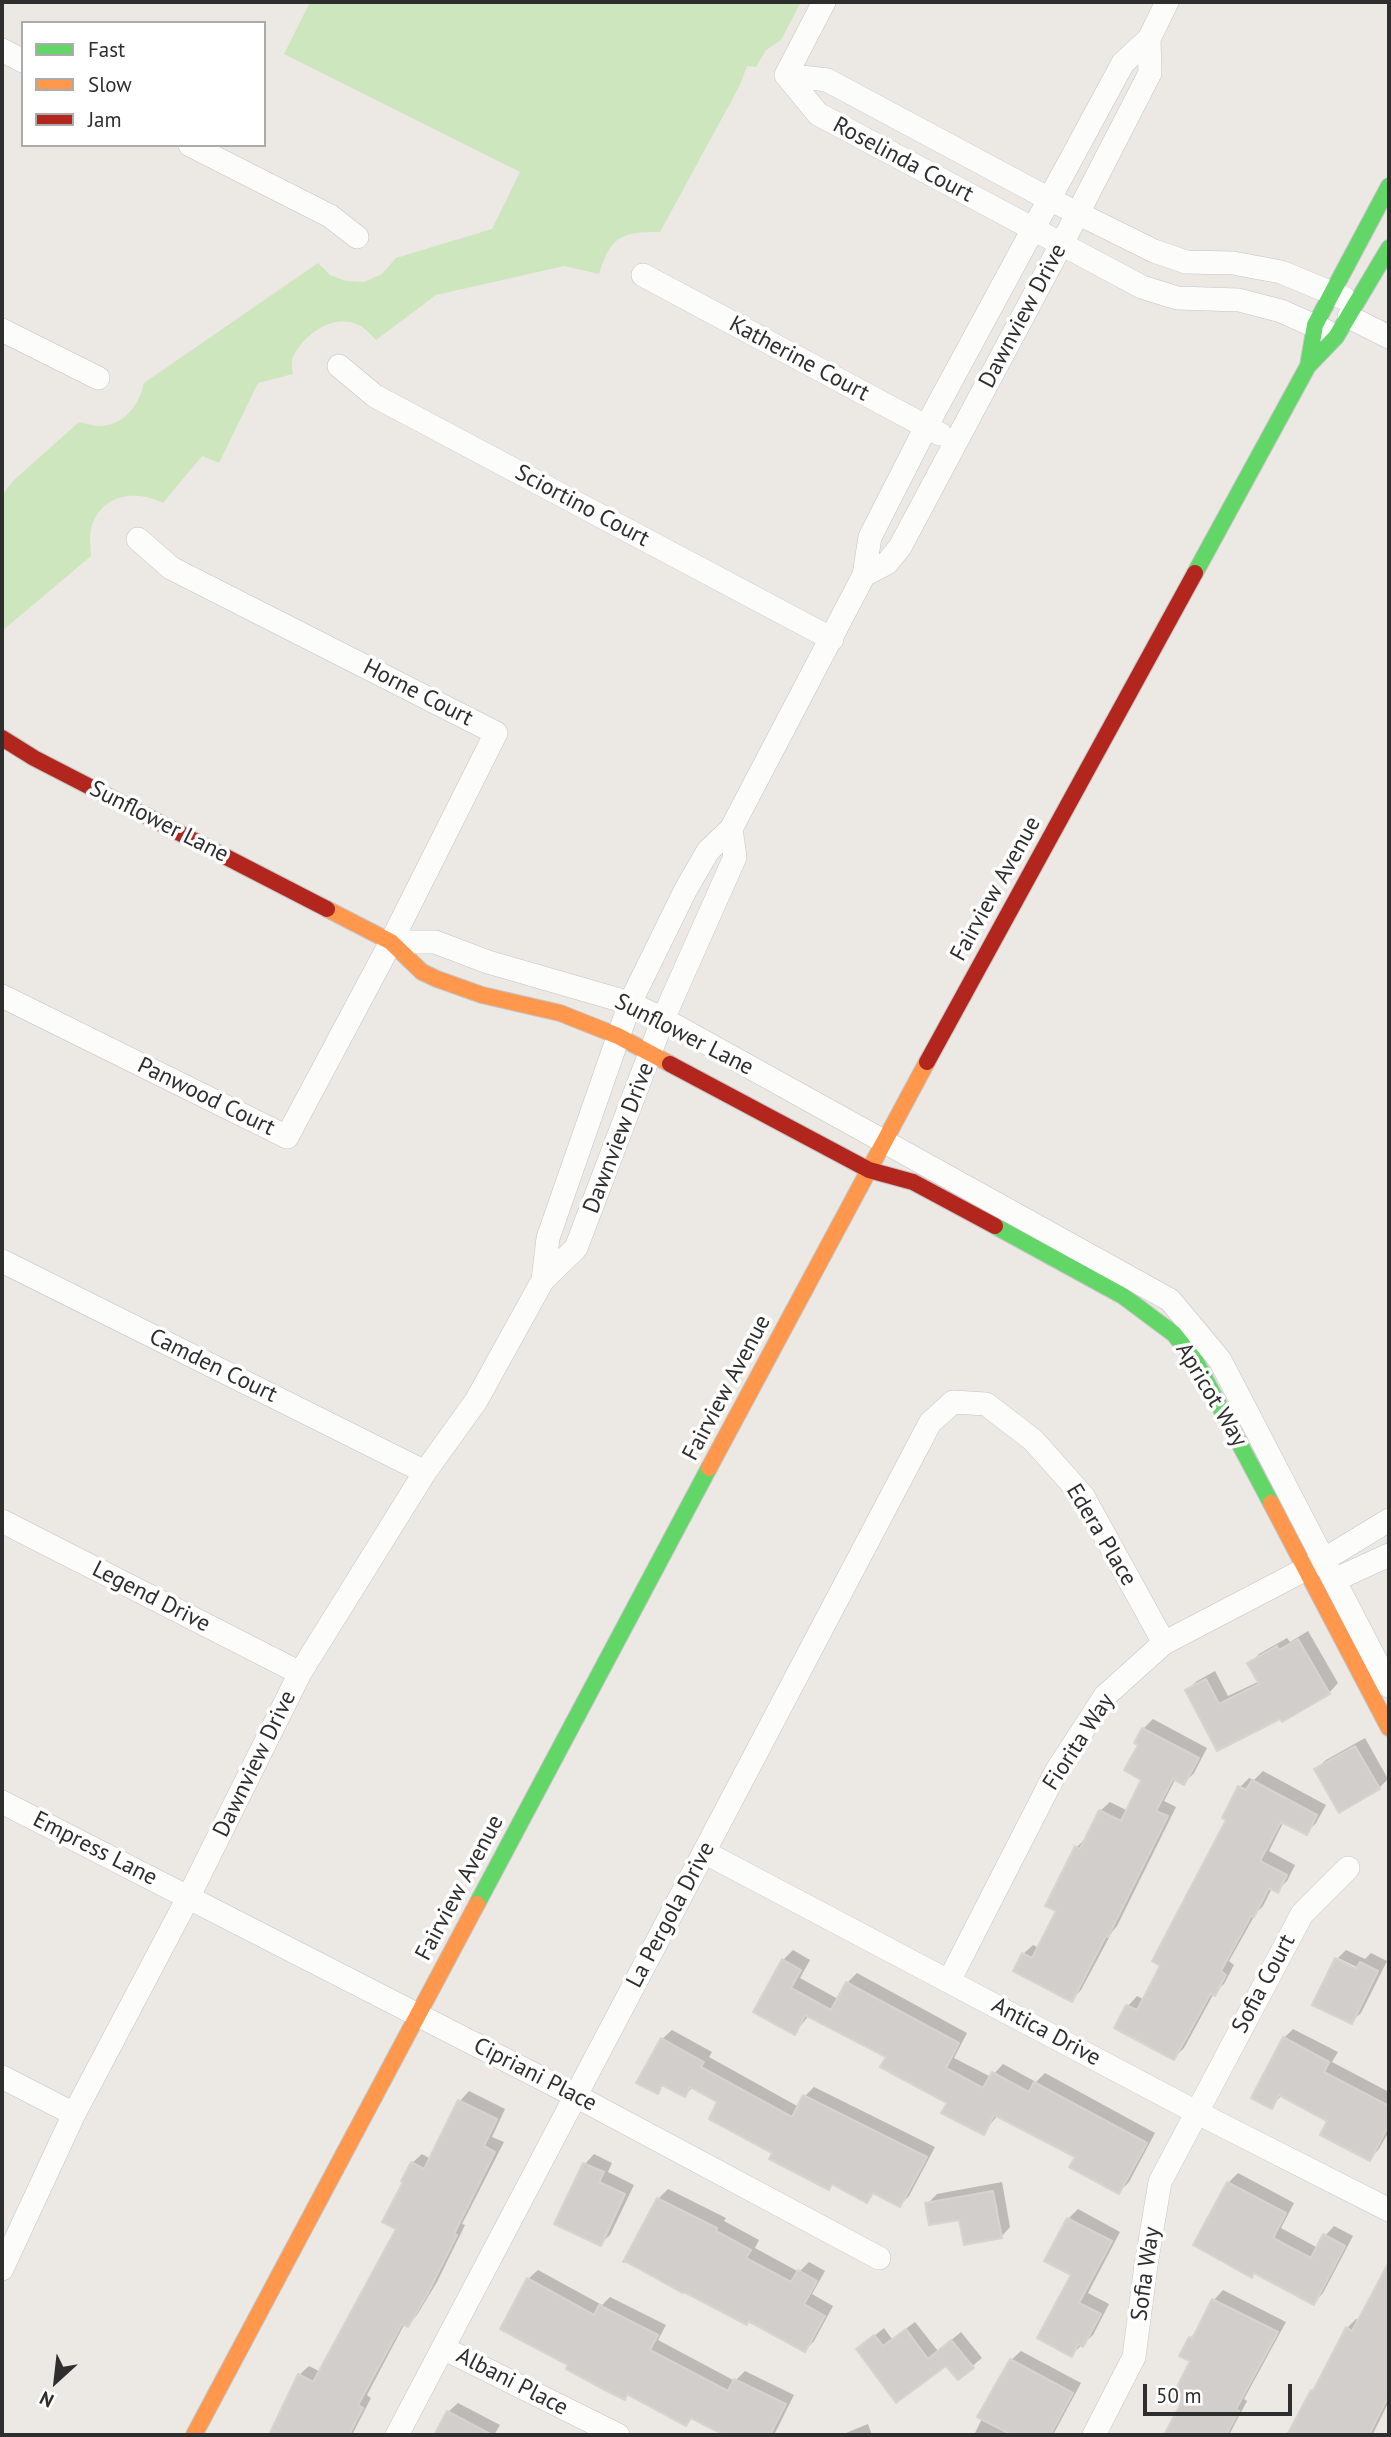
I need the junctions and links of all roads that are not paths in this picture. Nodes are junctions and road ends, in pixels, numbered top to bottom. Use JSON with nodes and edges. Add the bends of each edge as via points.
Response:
{"nodes":[{"id":1,"x":824,"y":2,"type":"edge"},
{"id":2,"x":1167,"y":2,"type":"edge"},
{"id":3,"x":1149,"y":39,"type":"junction"},
{"id":4,"x":2,"y":50,"type":"edge"},
{"id":5,"x":21,"y":60,"type":"edge"},
{"id":6,"x":786,"y":75,"type":"junction"},
{"id":7,"x":194,"y":147,"type":"edge"},
{"id":8,"x":1389,"y":186,"type":"edge"},
{"id":9,"x":1049,"y":199,"type":"junction"},
{"id":10,"x":1078,"y":213,"type":"junction"},
{"id":11,"x":1033,"y":230,"type":"junction"},
{"id":12,"x":357,"y":237,"type":"dead end"},
{"id":13,"x":1061,"y":244,"type":"junction"},
{"id":14,"x":1389,"y":248,"type":"edge"},
{"id":15,"x":643,"y":275,"type":"dead end"},
{"id":16,"x":1331,"y":293,"type":"junction"},
{"id":17,"x":1353,"y":310,"type":"junction"},
{"id":18,"x":1315,"y":325,"type":"junction"},
{"id":19,"x":2,"y":330,"type":"edge"},
{"id":20,"x":1336,"y":337,"type":"junction"},
{"id":21,"x":1389,"y":337,"type":"edge"},
{"id":22,"x":338,"y":366,"type":"dead end"},
{"id":23,"x":1308,"y":366,"type":"junction"},
{"id":24,"x":98,"y":378,"type":"dead end"},
{"id":25,"x":926,"y":427,"type":"junction"},
{"id":26,"x":955,"y":442,"type":"junction"},
{"id":27,"x":138,"y":539,"type":"dead end"},
{"id":28,"x":864,"y":575,"type":"junction"},
{"id":29,"x":832,"y":639,"type":"junction"},
{"id":30,"x":2,"y":738,"type":"edge"},
{"id":31,"x":732,"y":829,"type":"junction"},
{"id":32,"x":391,"y":942,"type":"junction"},
{"id":33,"x":2,"y":996,"type":"edge"},
{"id":34,"x":631,"y":1003,"type":"junction"},
{"id":35,"x":663,"y":1019,"type":"junction"},
{"id":36,"x":618,"y":1036,"type":"junction"},
{"id":37,"x":651,"y":1052,"type":"junction"},
{"id":38,"x":883,"y":1142,"type":"junction"},
{"id":39,"x":869,"y":1170,"type":"junction"},
{"id":40,"x":2,"y":1261,"type":"edge"},
{"id":41,"x":543,"y":1280,"type":"junction"},
{"id":42,"x":953,"y":1402,"type":"joint"},
{"id":43,"x":425,"y":1472,"type":"junction"},
{"id":44,"x":1389,"y":1520,"type":"edge"},
{"id":45,"x":2,"y":1521,"type":"edge"},
{"id":46,"x":1389,"y":1555,"type":"edge"},
{"id":47,"x":1322,"y":1569,"type":"junction"},
{"id":48,"x":1164,"y":1643,"type":"junction"},
{"id":49,"x":300,"y":1673,"type":"junction"},
{"id":50,"x":1389,"y":1686,"type":"edge"},
{"id":51,"x":1389,"y":1728,"type":"edge"},
{"id":52,"x":2,"y":1802,"type":"edge"},
{"id":53,"x":704,"y":1852,"type":"junction"},
{"id":54,"x":1348,"y":1868,"type":"dead end"},
{"id":55,"x":189,"y":1896,"type":"junction"},
{"id":56,"x":949,"y":1981,"type":"junction"},
{"id":57,"x":418,"y":2015,"type":"junction"},
{"id":58,"x":2,"y":2077,"type":"edge"},
{"id":59,"x":576,"y":2096,"type":"junction"},
{"id":60,"x":1196,"y":2112,"type":"junction"},
{"id":61,"x":74,"y":2114,"type":"junction"},
{"id":62,"x":1389,"y":2210,"type":"edge"},
{"id":63,"x":879,"y":2258,"type":"dead end"},
{"id":64,"x":2,"y":2269,"type":"edge"},
{"id":65,"x":443,"y":2348,"type":"junction"},
{"id":66,"x":194,"y":2435,"type":"edge"},
{"id":67,"x":397,"y":2435,"type":"edge"},
{"id":68,"x":618,"y":2435,"type":"edge"},
{"id":69,"x":1094,"y":2435,"type":"edge"}],
"edges":[{"from":1,"to":6,"type":"street"},
{"from":2,"to":3,"type":"street","name":"Dawnview Drive"},
{"from":3,"to":9,"type":"street","name":"Dawnview Drive","via":[[1123,63]]},
{"from":3,"to":10,"type":"street","name":"Dawnview Drive","via":[[1150,73]]},
{"from":4,"to":5,"type":"street"},
{"from":6,"to":9,"type":"street","name":"Roselinda Court","via":[[827,80]]},
{"from":6,"to":11,"type":"street","name":"Roselinda Court","via":[[818,114]]},
{"from":7,"to":12,"type":"street","via":[[330,216]]},
{"from":8,"to":16,"type":"street","name":"Fairview Avenue"},
{"from":9,"to":10,"type":"street","name":"Roselinda Court"},
{"from":9,"to":11,"type":"street","name":"Dawnview Drive"},
{"from":10,"to":13,"type":"street","name":"Dawnview Drive"},
{"from":10,"to":16,"type":"street","name":"Roselinda Court","via":[[1186,262],[1233,263],[1281,272]]},
{"from":11,"to":13,"type":"street","name":"Roselinda Court"},
{"from":11,"to":25,"type":"street","name":"Dawnview Drive"},
{"from":13,"to":18,"type":"street","name":"Roselinda Court","via":[[1142,287],[1177,298],[1239,300]]},
{"from":13,"to":26,"type":"street","name":"Dawnview Drive"},
{"from":14,"to":17,"type":"street","name":"Fairview Avenue"},
{"from":15,"to":25,"type":"street","name":"Katherine Court"},
{"from":16,"to":17,"type":"street","name":"Roselinda Court"},
{"from":16,"to":18,"type":"street","name":"Fairview Avenue"},
{"from":17,"to":20,"type":"street","name":"Fairview Avenue"},
{"from":17,"to":21,"type":"street","name":"Roselinda Court"},
{"from":18,"to":20,"type":"street","name":"Roselinda Court"},
{"from":18,"to":23,"type":"street","name":"Fairview Avenue"},
{"from":19,"to":24,"type":"street"},
{"from":20,"to":23,"type":"street","name":"Fairview Avenue"},
{"from":22,"to":29,"type":"street","name":"Sciortino Court","via":[[375,396]]},
{"from":23,"to":38,"type":"street","name":"Fairview Avenue"},
{"from":25,"to":26,"type":"street","name":"Katherine Court"},
{"from":25,"to":28,"type":"street","name":"Dawnview Drive","via":[[870,537]]},
{"from":26,"to":28,"type":"street","name":"Dawnview Drive","via":[[900,547],[887,563]]},
{"from":27,"to":32,"type":"street","name":"Horne Court","via":[[171,568],[496,733]]},
{"from":28,"to":29,"type":"street","name":"Dawnview Drive"},
{"from":29,"to":31,"type":"street","name":"Dawnview Drive"},
{"from":30,"to":32,"type":"street","name":"Sunflower Lane"},
{"from":31,"to":34,"type":"street","name":"Dawnview Drive","via":[[708,851]]},
{"from":31,"to":35,"type":"street","name":"Dawnview Drive","via":[[735,857]]},
{"from":32,"to":33,"type":"street","name":"Panwood Court","via":[[287,1137]]},
{"from":32,"to":34,"type":"street","name":"Sunflower Lane","via":[[435,942]]},
{"from":32,"to":36,"type":"street","name":"Sunflower Lane","via":[[422,972],[437,979],[560,1013]]},
{"from":34,"to":35,"type":"street","name":"Sunflower Lane"},
{"from":34,"to":36,"type":"street","name":"Dawnview Drive"},
{"from":35,"to":37,"type":"street","name":"Dawnview Drive"},
{"from":35,"to":38,"type":"street","name":"Sunflower Lane"},
{"from":36,"to":37,"type":"street","name":"Sunflower Lane"},
{"from":36,"to":41,"type":"street","name":"Dawnview Drive","via":[[548,1238]]},
{"from":37,"to":39,"type":"street","name":"Sunflower Lane"},
{"from":37,"to":41,"type":"street","name":"Dawnview Drive","via":[[576,1248]]},
{"from":38,"to":39,"type":"street","name":"Fairview Avenue"},
{"from":38,"to":47,"type":"street","name":"Apricot Way","via":[[1170,1300],[1220,1360]]},
{"from":39,"to":47,"type":"street","name":"Apricot Way","via":[[913,1182],[1123,1296],[1174,1334],[1196,1362]]},
{"from":39,"to":57,"type":"street","name":"Fairview Avenue"},
{"from":40,"to":43,"type":"street","name":"Camden Court"},
{"from":41,"to":43,"type":"street","name":"Dawnview Drive","via":[[477,1401]]},
{"from":42,"to":48,"type":"street","name":"Edera Place","via":[[986,1404],[1033,1440],[1083,1496]]},
{"from":42,"to":53,"type":"street","name":"La Pergola Drive","via":[[930,1423]]},
{"from":43,"to":49,"type":"street","name":"Dawnview Drive"},
{"from":44,"to":47,"type":"street"},
{"from":45,"to":49,"type":"street","name":"Legend Drive"},
{"from":46,"to":47,"type":"street"},
{"from":47,"to":48,"type":"street","name":"Fiorita Way"},
{"from":47,"to":50,"type":"street","name":"Apricot Way"},
{"from":47,"to":51,"type":"street","name":"Apricot Way"},
{"from":48,"to":56,"type":"street","name":"Fiorita Way","via":[[1105,1696],[1057,1770]]},
{"from":49,"to":55,"type":"street","name":"Dawnview Drive"},
{"from":52,"to":55,"type":"street","name":"Empress Lane"},
{"from":53,"to":56,"type":"street","name":"Antica Drive"},
{"from":53,"to":59,"type":"street","name":"La Pergola Drive"},
{"from":54,"to":60,"type":"street","name":"Sofia Court","via":[[1302,1914]]},
{"from":55,"to":57,"type":"street","name":"Cipriani Place"},
{"from":55,"to":61,"type":"street","name":"Dawnview Drive"},
{"from":56,"to":60,"type":"street","name":"Antica Drive"},
{"from":57,"to":59,"type":"street","name":"Cipriani Place"},
{"from":57,"to":66,"type":"street","name":"Fairview Avenue"},
{"from":58,"to":61,"type":"street"},
{"from":59,"to":63,"type":"street","name":"Cipriani Place"},
{"from":59,"to":65,"type":"street","name":"La Pergola Drive"},
{"from":60,"to":62,"type":"street","name":"Antica Drive"},
{"from":60,"to":69,"type":"street","name":"Sofia Way","via":[[1160,2182],[1134,2357]]},
{"from":61,"to":64,"type":"street","name":"Dawnview Drive"},
{"from":65,"to":67,"type":"street","name":"La Pergola Drive"},
{"from":65,"to":68,"type":"street","name":"Albani Place"}]}
